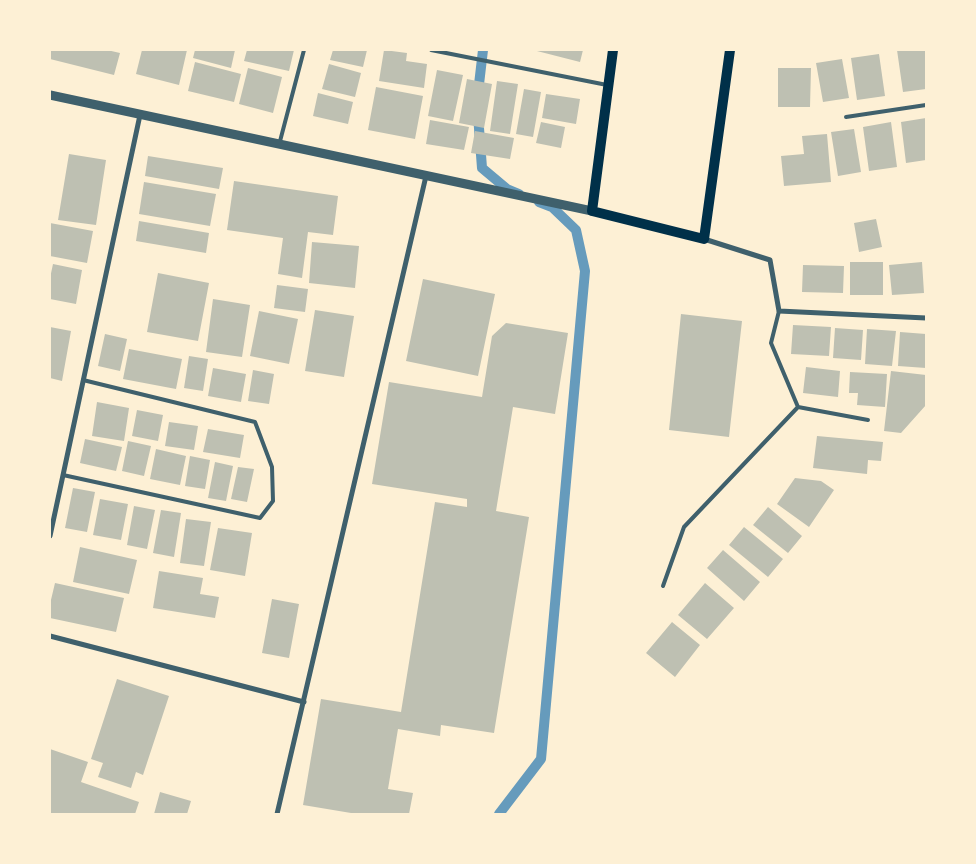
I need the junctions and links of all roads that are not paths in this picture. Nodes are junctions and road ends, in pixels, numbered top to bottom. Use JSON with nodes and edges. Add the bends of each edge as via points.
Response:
{"nodes":[{"id":1,"x":304,"y":50,"type":"edge"},
{"id":2,"x":430,"y":50,"type":"edge"},
{"id":3,"x":613,"y":50,"type":"edge"},
{"id":4,"x":730,"y":50,"type":"edge"},
{"id":5,"x":608,"y":85,"type":"junction"},
{"id":6,"x":50,"y":96,"type":"edge"},
{"id":7,"x":926,"y":105,"type":"edge"},
{"id":8,"x":140,"y":115,"type":"junction"},
{"id":9,"x":846,"y":117,"type":"dead end"},
{"id":10,"x":279,"y":145,"type":"junction"},
{"id":11,"x":426,"y":176,"type":"junction"},
{"id":12,"x":592,"y":211,"type":"junction"},
{"id":13,"x":704,"y":239,"type":"junction"},
{"id":14,"x":779,"y":311,"type":"junction"},
{"id":15,"x":926,"y":318,"type":"edge"},
{"id":16,"x":83,"y":380,"type":"junction"},
{"id":17,"x":798,"y":407,"type":"junction"},
{"id":18,"x":868,"y":420,"type":"dead end"},
{"id":19,"x":63,"y":475,"type":"junction"},
{"id":20,"x":50,"y":536,"type":"edge"},
{"id":21,"x":663,"y":586,"type":"dead end"},
{"id":22,"x":50,"y":636,"type":"edge"},
{"id":23,"x":304,"y":702,"type":"junction"},
{"id":24,"x":277,"y":814,"type":"edge"}],
"edges":[{"from":1,"to":10,"type":"lane"},
{"from":2,"to":5,"type":"lane"},
{"from":3,"to":5,"type":"main road"},
{"from":4,"to":13,"type":"main road"},
{"from":5,"to":12,"type":"main road"},
{"from":6,"to":8,"type":"street"},
{"from":7,"to":9,"type":"lane"},
{"from":8,"to":10,"type":"street"},
{"from":8,"to":16,"type":"street"},
{"from":10,"to":11,"type":"street"},
{"from":11,"to":12,"type":"street"},
{"from":11,"to":23,"type":"street"},
{"from":12,"to":13,"type":"main road"},
{"from":13,"to":14,"type":"street","via":[[770,260]]},
{"from":14,"to":15,"type":"street"},
{"from":14,"to":17,"type":"lane","via":[[771,343]]},
{"from":16,"to":19,"type":"street"},
{"from":16,"to":19,"type":"lane","via":[[255,422],[272,467],[273,500],[260,518]]},
{"from":17,"to":18,"type":"lane"},
{"from":17,"to":21,"type":"lane","via":[[684,527]]},
{"from":19,"to":20,"type":"street"},
{"from":22,"to":23,"type":"street"},
{"from":23,"to":24,"type":"street"}]}
